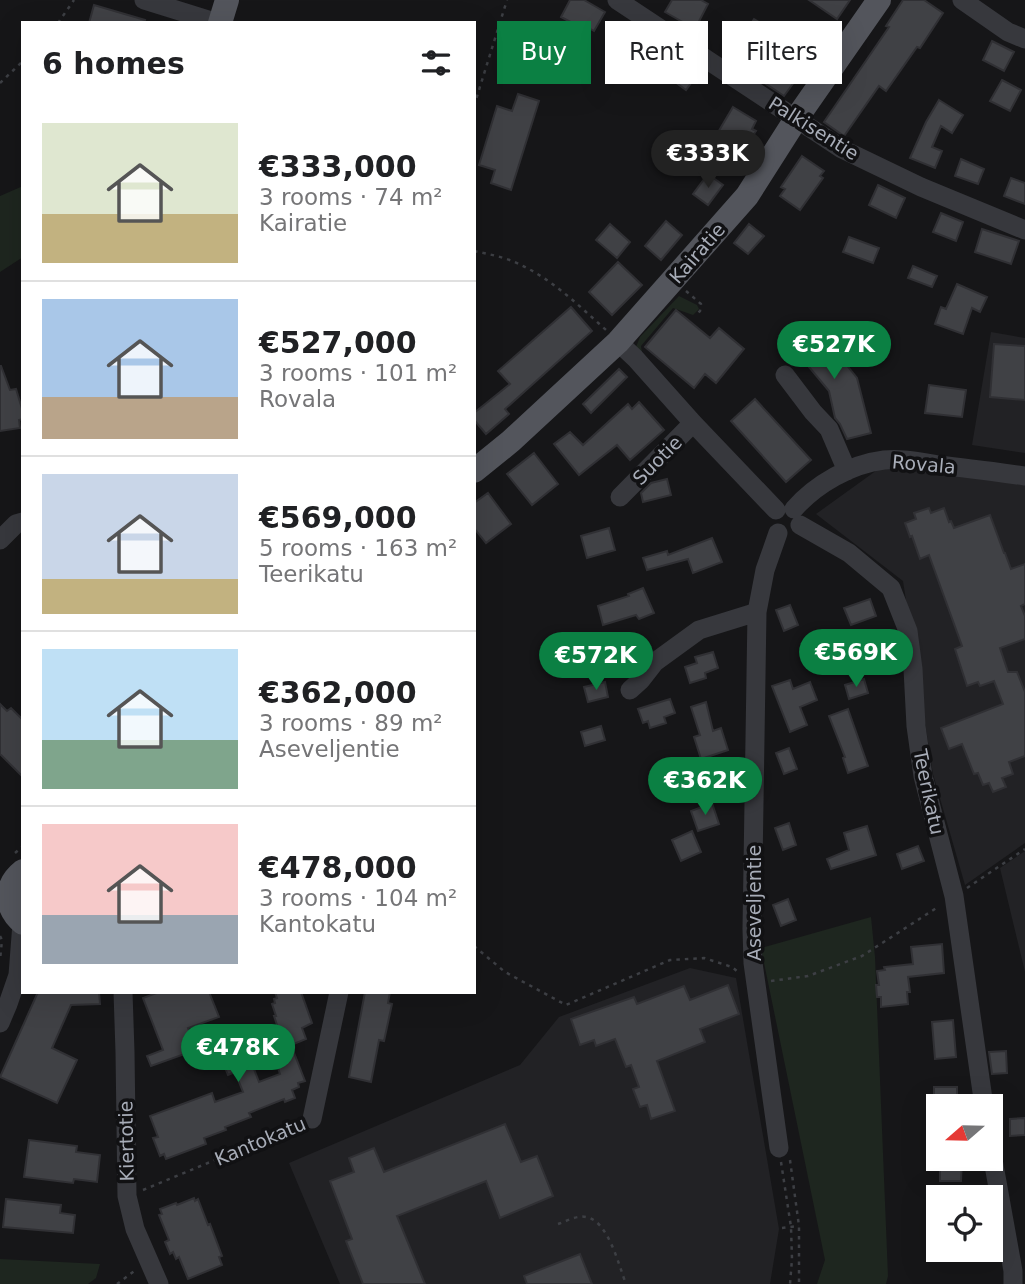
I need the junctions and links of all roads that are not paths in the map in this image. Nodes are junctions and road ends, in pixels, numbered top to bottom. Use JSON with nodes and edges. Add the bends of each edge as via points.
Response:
{"nodes":[{"id":1,"x":144,"y":0,"type":"edge"},
{"id":2,"x":227,"y":0,"type":"edge"},
{"id":3,"x":617,"y":0,"type":"edge"},
{"id":4,"x":879,"y":0,"type":"edge"},
{"id":5,"x":962,"y":0,"type":"edge"},
{"id":6,"x":212,"y":21,"type":"edge"},
{"id":7,"x":220,"y":21,"type":"edge"},
{"id":8,"x":1025,"y":40,"type":"edge"},
{"id":9,"x":796,"y":119,"type":"junction"},
{"id":10,"x":1025,"y":230,"type":"edge"},
{"id":11,"x":618,"y":342,"type":"junction"},
{"id":12,"x":785,"y":375,"type":"dead end"},
{"id":13,"x":693,"y":423,"type":"junction"},
{"id":14,"x":476,"y":469,"type":"edge"},
{"id":15,"x":847,"y":471,"type":"junction"},
{"id":16,"x":1025,"y":476,"type":"edge"},
{"id":17,"x":620,"y":496,"type":"dead end"},
{"id":18,"x":790,"y":515,"type":"junction"},
{"id":19,"x":21,"y":523,"type":"edge"},
{"id":20,"x":778,"y":534,"type":"joint"},
{"id":21,"x":0,"y":540,"type":"edge"},
{"id":22,"x":757,"y":612,"type":"junction"},
{"id":23,"x":629,"y":690,"type":"dead end"},
{"id":24,"x":11,"y":881,"type":"edge"},
{"id":25,"x":14,"y":916,"type":"edge"},
{"id":26,"x":20,"y":970,"type":"edge"},
{"id":27,"x":123,"y":994,"type":"edge"},
{"id":28,"x":339,"y":994,"type":"edge"},
{"id":29,"x":0,"y":1023,"type":"edge"},
{"id":30,"x":982,"y":1094,"type":"edge"},
{"id":31,"x":312,"y":1119,"type":"road end"},
{"id":32,"x":779,"y":1148,"type":"road end"},
{"id":33,"x":995,"y":1171,"type":"edge"},
{"id":34,"x":159,"y":1284,"type":"edge"},
{"id":35,"x":1013,"y":1284,"type":"edge"}],
"edges":[{"from":1,"to":6,"type":"street"},
{"from":2,"to":7,"type":"main road"},
{"from":3,"to":9,"type":"street","name":"Palkisentie"},
{"from":4,"to":9,"type":"main road","name":"Kairatie"},
{"from":5,"to":8,"type":"street"},
{"from":9,"to":10,"type":"street","name":"Palkisentie","via":[[842,149],[920,187]]},
{"from":9,"to":11,"type":"main road","name":"Kairatie","via":[[747,195]]},
{"from":11,"to":13,"type":"street","name":"Teerikatu"},
{"from":11,"to":14,"type":"main road","name":"Kairatie"},
{"from":12,"to":15,"type":"street","via":[[829,429]]},
{"from":13,"to":17,"type":"street","name":"Suotie"},
{"from":13,"to":18,"type":"street","name":"Teerikatu"},
{"from":15,"to":16,"type":"street","name":"Rovala","via":[[883,460],[905,460]]},
{"from":15,"to":18,"type":"street","name":"Rovala","via":[[804,498]]},
{"from":18,"to":20,"type":"street","name":"Rovala","via":[[798,529],[787,536]]},
{"from":18,"to":30,"type":"street","name":"Teerikatu","via":[[891,587],[908,631],[923,776],[954,896]]},
{"from":19,"to":21,"type":"street"},
{"from":20,"to":22,"type":"street","name":"Aseveljentie"},
{"from":22,"to":23,"type":"street","via":[[699,630],[654,662]]},
{"from":22,"to":32,"type":"street","name":"Aseveljentie","via":[[752,963]]},
{"from":24,"to":25,"type":"main road"},
{"from":25,"to":26,"type":"street"},
{"from":26,"to":29,"type":"street"},
{"from":27,"to":34,"type":"street","name":"Kiertotie","via":[[127,1196],[135,1229]]},
{"from":28,"to":31,"type":"street","name":"Kantokatu"},
{"from":33,"to":35,"type":"street"}]}
